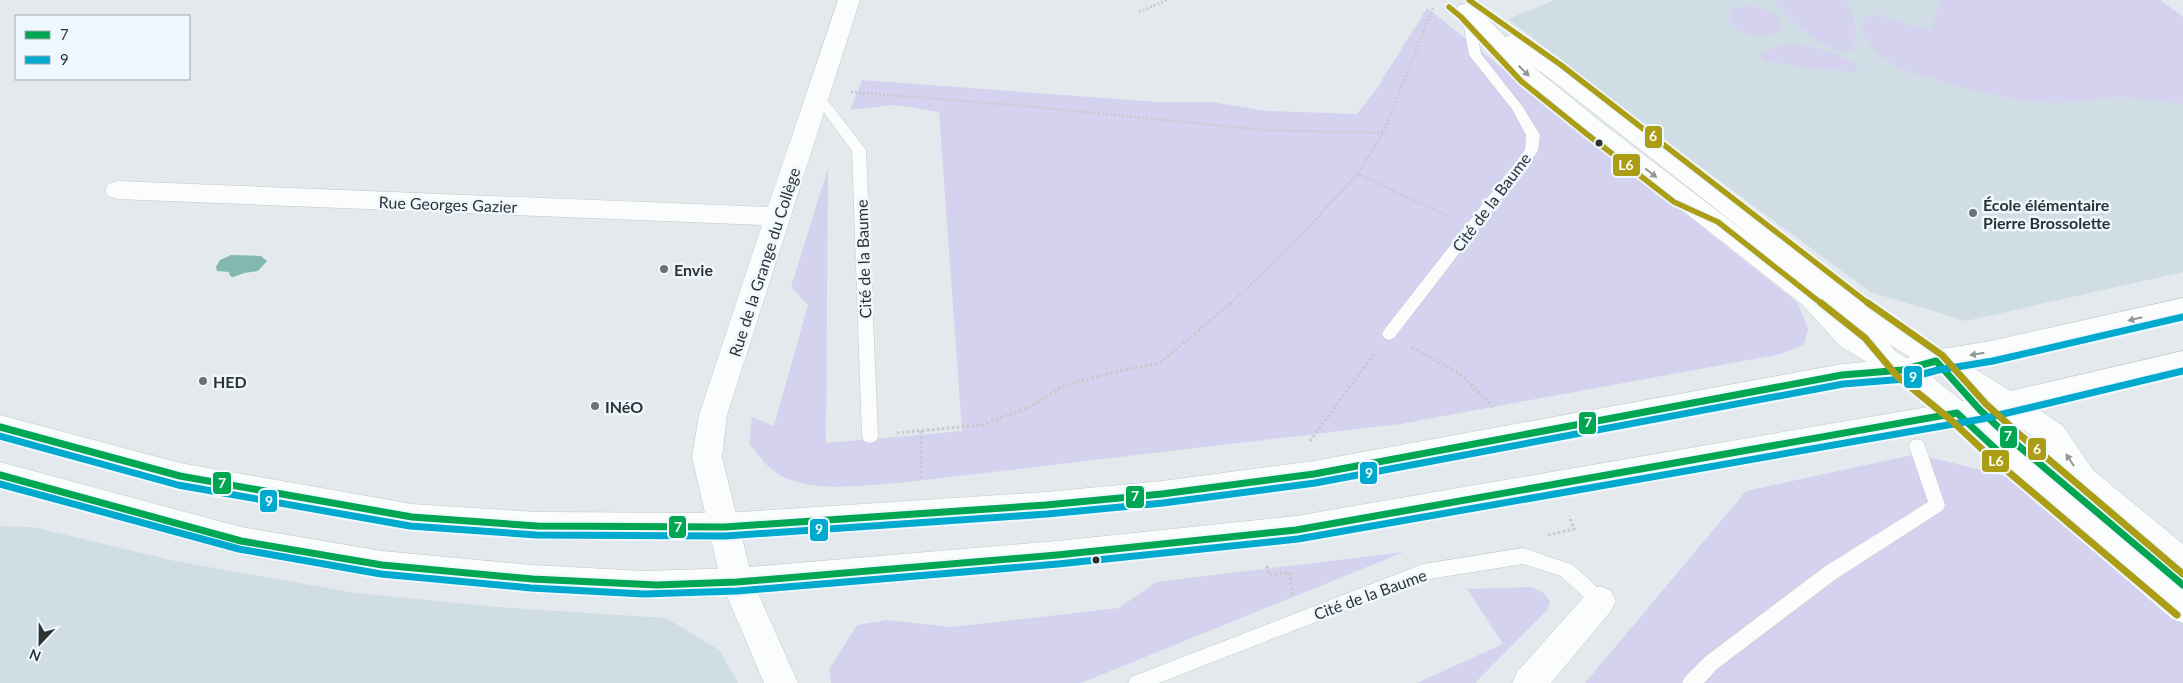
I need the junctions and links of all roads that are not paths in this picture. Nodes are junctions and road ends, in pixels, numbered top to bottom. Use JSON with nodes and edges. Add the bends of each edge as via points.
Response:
{"nodes":[{"id":1,"x":849,"y":0,"type":"edge"},
{"id":2,"x":1461,"y":5,"type":"edge"},
{"id":3,"x":818,"y":96,"type":"junction"},
{"id":4,"x":117,"y":190,"type":"dead end"},
{"id":5,"x":779,"y":217,"type":"junction"},
{"id":6,"x":2183,"y":308,"type":"edge"},
{"id":7,"x":1389,"y":334,"type":"road end"},
{"id":8,"x":1936,"y":361,"type":"junction"},
{"id":9,"x":2183,"y":362,"type":"edge"},
{"id":10,"x":1903,"y":370,"type":"junction"},
{"id":11,"x":1981,"y":408,"type":"junction"},
{"id":12,"x":0,"y":427,"type":"edge"},
{"id":13,"x":870,"y":436,"type":"road end"},
{"id":14,"x":1917,"y":446,"type":"dead end"},
{"id":15,"x":0,"y":475,"type":"edge"},
{"id":16,"x":725,"y":527,"type":"junction"},
{"id":17,"x":2183,"y":563,"type":"edge"},
{"id":18,"x":737,"y":582,"type":"junction"},
{"id":19,"x":2183,"y":584,"type":"edge"},
{"id":20,"x":1600,"y":601,"type":"joint"},
{"id":21,"x":2183,"y":608,"type":"edge"},
{"id":22,"x":781,"y":683,"type":"edge"},
{"id":23,"x":1137,"y":683,"type":"edge"},
{"id":24,"x":1529,"y":683,"type":"edge"},
{"id":25,"x":1691,"y":683,"type":"edge"}],
"edges":[{"from":1,"to":3,"type":"main road","name":"Rue de la Grange du Collège"},
{"from":2,"to":7,"type":"lane","name":"Cité de la Baume","via":[[1475,55],[1517,107],[1533,135],[1532,151]]},
{"from":2,"to":8,"type":"main road","via":[[1556,72],[1886,328]]},
{"from":2,"to":10,"type":"main road","one_way":true,"via":[[1527,74],[1813,299],[1850,338]]},
{"from":3,"to":5,"type":"main road","name":"Rue de la Grange du Collège"},
{"from":3,"to":13,"type":"lane","name":"Cité de la Baume","via":[[859,150]]},
{"from":4,"to":5,"type":"main road","name":"Rue Georges Gazier"},
{"from":5,"to":16,"type":"main road","name":"Rue de la Grange du Collège","via":[[713,415],[706,456]]},
{"from":6,"to":8,"type":"main road","one_way":true,"via":[[1991,352]]},
{"from":8,"to":10,"type":"main road"},
{"from":8,"to":11,"type":"main road"},
{"from":9,"to":11,"type":"main road"},
{"from":10,"to":11,"type":"main road"},
{"from":10,"to":16,"type":"main road","via":[[1842,375],[1314,474],[1046,505]]},
{"from":17,"to":11,"type":"main road","one_way":true,"via":[[2082,479],[2054,435]]},
{"from":11,"to":18,"type":"main road","via":[[1296,530],[1057,555]]},
{"from":11,"to":19,"type":"lane","via":[[2014,442]]},
{"from":11,"to":21,"type":"main road","via":[[1998,451]]},
{"from":12,"to":16,"type":"main road","via":[[180,476],[412,517],[537,526]]},
{"from":14,"to":25,"type":"lane","via":[[1937,505],[1830,573],[1711,662]]},
{"from":15,"to":18,"type":"main road","via":[[241,541],[382,565],[532,579],[644,585]]},
{"from":16,"to":18,"type":"main road","name":"Rue de la Grange du Collège"},
{"from":18,"to":22,"type":"main road"},
{"from":20,"to":23,"type":"lane","name":"Cité de la Baume","via":[[1567,570],[1523,556],[1423,572]]},
{"from":20,"to":24,"type":"main road"}]}
